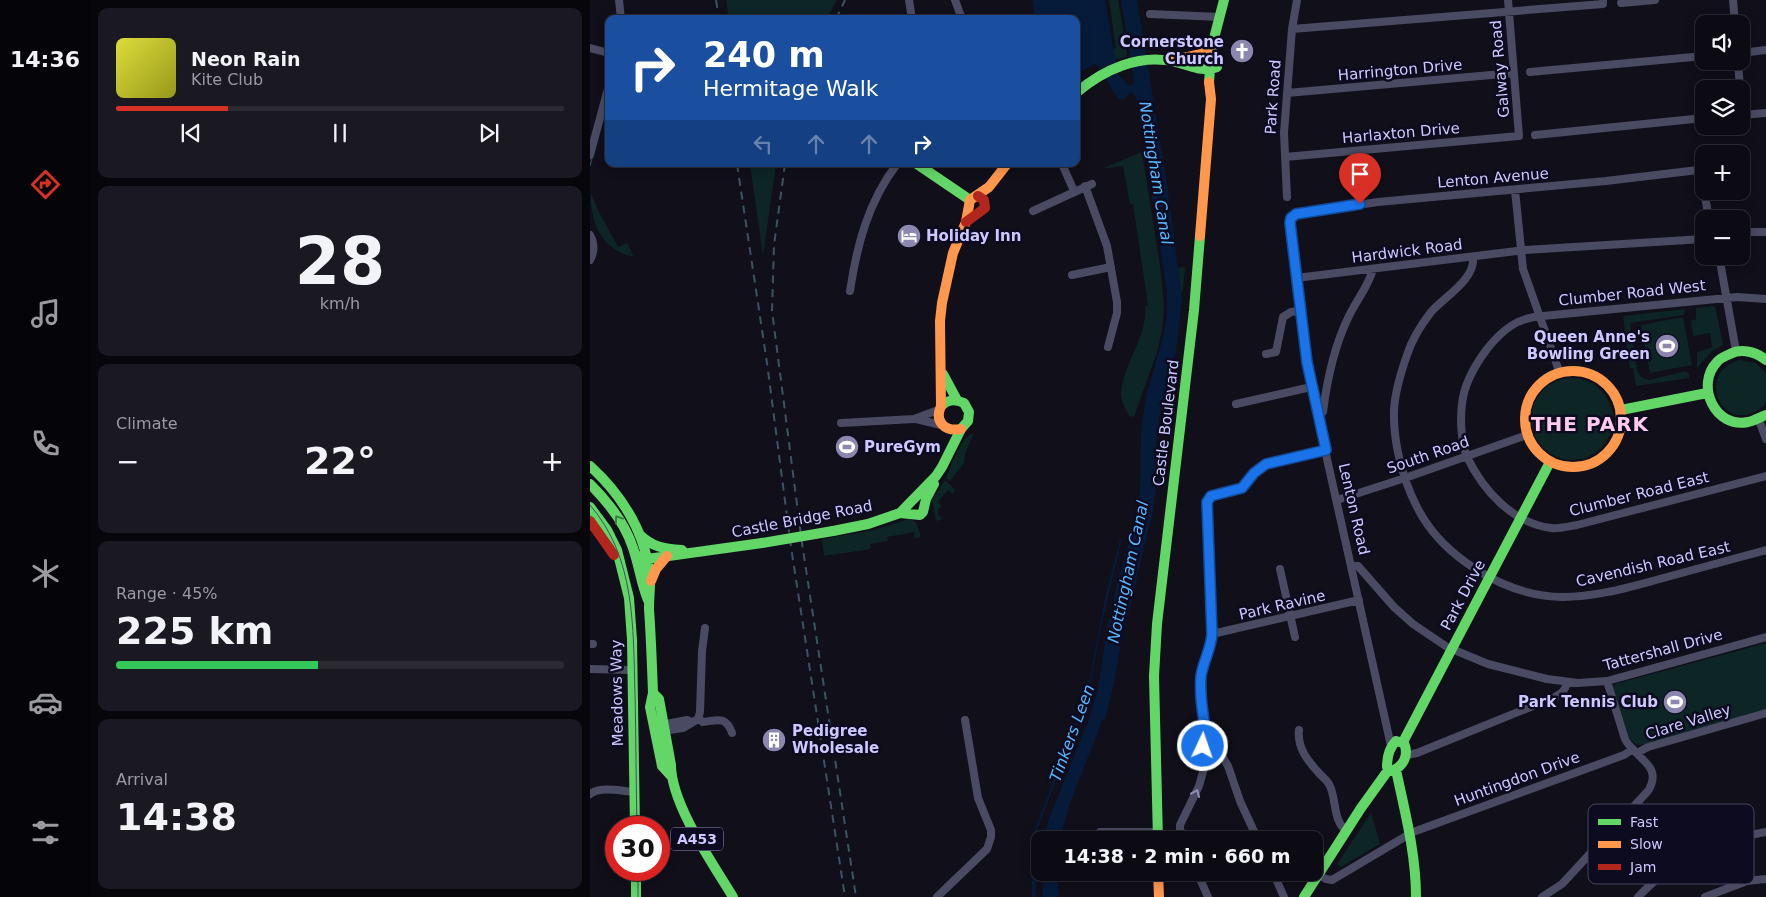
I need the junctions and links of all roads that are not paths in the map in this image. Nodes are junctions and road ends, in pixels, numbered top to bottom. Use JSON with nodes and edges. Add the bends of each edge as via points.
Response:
{"nodes":[{"id":1,"x":620,"y":0,"type":"edge"},
{"id":2,"x":909,"y":0,"type":"edge"},
{"id":3,"x":955,"y":0,"type":"edge"},
{"id":4,"x":1224,"y":0,"type":"edge"},
{"id":5,"x":1297,"y":0,"type":"edge"},
{"id":6,"x":1508,"y":0,"type":"edge"},
{"id":7,"x":1655,"y":0,"type":"edge"},
{"id":8,"x":1733,"y":0,"type":"edge"},
{"id":9,"x":1603,"y":2,"type":"edge"},
{"id":10,"x":1621,"y":2,"type":"dead end"},
{"id":11,"x":1509,"y":12,"type":"junction"},
{"id":12,"x":1150,"y":14,"type":"dead end"},
{"id":13,"x":621,"y":15,"type":"edge"},
{"id":14,"x":911,"y":15,"type":"edge"},
{"id":15,"x":961,"y":15,"type":"edge"},
{"id":16,"x":1734,"y":15,"type":"edge"},
{"id":17,"x":1220,"y":17,"type":"junction"},
{"id":18,"x":1292,"y":28,"type":"junction"},
{"id":19,"x":1212,"y":46,"type":"junction"},
{"id":20,"x":590,"y":48,"type":"edge"},
{"id":21,"x":1766,"y":50,"type":"edge"},
{"id":22,"x":605,"y":52,"type":"edge"},
{"id":23,"x":1750,"y":52,"type":"edge"},
{"id":24,"x":1695,"y":57,"type":"edge"},
{"id":25,"x":1168,"y":60,"type":"junction"},
{"id":26,"x":1213,"y":68,"type":"junction"},
{"id":27,"x":1530,"y":72,"type":"dead end"},
{"id":28,"x":1514,"y":73,"type":"junction"},
{"id":29,"x":1080,"y":89,"type":"edge"},
{"id":30,"x":1287,"y":93,"type":"junction"},
{"id":31,"x":605,"y":100,"type":"edge"},
{"id":32,"x":1766,"y":113,"type":"edge"},
{"id":33,"x":1750,"y":114,"type":"edge"},
{"id":34,"x":1695,"y":119,"type":"edge"},
{"id":35,"x":1535,"y":135,"type":"dead end"},
{"id":36,"x":1519,"y":136,"type":"joint"},
{"id":37,"x":590,"y":156,"type":"edge"},
{"id":38,"x":1285,"y":157,"type":"junction"},
{"id":39,"x":895,"y":167,"type":"edge"},
{"id":40,"x":922,"y":167,"type":"edge"},
{"id":41,"x":1005,"y":167,"type":"edge"},
{"id":42,"x":1063,"y":167,"type":"edge"},
{"id":43,"x":1695,"y":171,"type":"edge"},
{"id":44,"x":1515,"y":190,"type":"junction"},
{"id":45,"x":1074,"y":191,"type":"junction"},
{"id":46,"x":1287,"y":196,"type":"dead end"},
{"id":47,"x":976,"y":203,"type":"junction"},
{"id":48,"x":1033,"y":211,"type":"dead end"},
{"id":49,"x":1291,"y":218,"type":"joint"},
{"id":50,"x":1750,"y":232,"type":"edge"},
{"id":51,"x":1766,"y":232,"type":"edge"},
{"id":52,"x":590,"y":235,"type":"edge"},
{"id":53,"x":1695,"y":240,"type":"edge"},
{"id":54,"x":1521,"y":251,"type":"junction"},
{"id":55,"x":1473,"y":257,"type":"junction"},
{"id":56,"x":590,"y":260,"type":"edge"},
{"id":57,"x":1720,"y":265,"type":"edge"},
{"id":58,"x":1111,"y":267,"type":"junction"},
{"id":59,"x":1373,"y":269,"type":"junction"},
{"id":60,"x":1072,"y":275,"type":"dead end"},
{"id":61,"x":1296,"y":278,"type":"junction"},
{"id":62,"x":850,"y":291,"type":"dead end"},
{"id":63,"x":1726,"y":298,"type":"junction"},
{"id":64,"x":1766,"y":299,"type":"edge"},
{"id":65,"x":1300,"y":311,"type":"junction"},
{"id":66,"x":1540,"y":316,"type":"junction"},
{"id":67,"x":1108,"y":347,"type":"dead end"},
{"id":68,"x":1736,"y":351,"type":"junction"},
{"id":69,"x":1266,"y":354,"type":"dead end"},
{"id":70,"x":1766,"y":360,"type":"edge"},
{"id":71,"x":941,"y":371,"type":"junction"},
{"id":72,"x":1558,"y":373,"type":"junction"},
{"id":73,"x":1311,"y":387,"type":"junction"},
{"id":74,"x":1707,"y":393,"type":"junction"},
{"id":75,"x":957,"y":400,"type":"junction"},
{"id":76,"x":1236,"y":404,"type":"dead end"},
{"id":77,"x":940,"y":408,"type":"junction"},
{"id":78,"x":1620,"y":410,"type":"junction"},
{"id":79,"x":1318,"y":416,"type":"junction"},
{"id":80,"x":1762,"y":417,"type":"edge"},
{"id":81,"x":914,"y":419,"type":"junction"},
{"id":82,"x":841,"y":423,"type":"dead end"},
{"id":83,"x":943,"y":427,"type":"junction"},
{"id":84,"x":961,"y":429,"type":"junction"},
{"id":85,"x":1527,"y":435,"type":"junction"},
{"id":86,"x":1766,"y":439,"type":"edge"},
{"id":87,"x":1326,"y":450,"type":"junction"},
{"id":88,"x":947,"y":456,"type":"junction"},
{"id":89,"x":1467,"y":456,"type":"junction"},
{"id":90,"x":1550,"y":462,"type":"junction"},
{"id":91,"x":590,"y":466,"type":"edge"},
{"id":92,"x":1766,"y":476,"type":"edge"},
{"id":93,"x":1406,"y":478,"type":"junction"},
{"id":94,"x":590,"y":484,"type":"edge"},
{"id":95,"x":1337,"y":500,"type":"junction"},
{"id":96,"x":916,"y":502,"type":"junction"},
{"id":97,"x":590,"y":507,"type":"edge"},
{"id":98,"x":900,"y":513,"type":"junction"},
{"id":99,"x":1520,"y":517,"type":"junction"},
{"id":100,"x":590,"y":521,"type":"edge"},
{"id":101,"x":637,"y":531,"type":"junction"},
{"id":102,"x":657,"y":548,"type":"junction"},
{"id":103,"x":1766,"y":550,"type":"edge"},
{"id":104,"x":634,"y":552,"type":"junction"},
{"id":105,"x":708,"y":552,"type":"junction"},
{"id":106,"x":667,"y":556,"type":"junction"},
{"id":107,"x":647,"y":559,"type":"junction"},
{"id":108,"x":618,"y":560,"type":"junction"},
{"id":109,"x":1352,"y":566,"type":"junction"},
{"id":110,"x":638,"y":568,"type":"junction"},
{"id":111,"x":1280,"y":569,"type":"dead end"},
{"id":112,"x":1489,"y":578,"type":"junction"},
{"id":113,"x":651,"y":581,"type":"junction"},
{"id":114,"x":1359,"y":600,"type":"junction"},
{"id":115,"x":649,"y":602,"type":"junction"},
{"id":116,"x":1291,"y":616,"type":"junction"},
{"id":117,"x":705,"y":628,"type":"dead end"},
{"id":118,"x":1212,"y":634,"type":"junction"},
{"id":119,"x":1295,"y":637,"type":"dead end"},
{"id":120,"x":1766,"y":637,"type":"edge"},
{"id":121,"x":1451,"y":649,"type":"junction"},
{"id":122,"x":590,"y":669,"type":"edge"},
{"id":123,"x":632,"y":670,"type":"junction"},
{"id":124,"x":1607,"y":681,"type":"junction"},
{"id":125,"x":1567,"y":682,"type":"junction"},
{"id":126,"x":1766,"y":713,"type":"edge"},
{"id":127,"x":695,"y":720,"type":"junction"},
{"id":128,"x":965,"y":720,"type":"dead end"},
{"id":129,"x":660,"y":728,"type":"junction"},
{"id":130,"x":1299,"y":730,"type":"dead end"},
{"id":131,"x":732,"y":733,"type":"dead end"},
{"id":132,"x":1207,"y":740,"type":"junction"},
{"id":133,"x":1403,"y":742,"type":"junction"},
{"id":134,"x":1391,"y":746,"type":"junction"},
{"id":135,"x":1219,"y":751,"type":"junction"},
{"id":136,"x":1635,"y":751,"type":"junction"},
{"id":137,"x":1208,"y":754,"type":"junction"},
{"id":138,"x":1407,"y":755,"type":"junction"},
{"id":139,"x":1393,"y":769,"type":"junction"},
{"id":140,"x":634,"y":792,"type":"junction"},
{"id":141,"x":590,"y":794,"type":"edge"},
{"id":142,"x":1636,"y":804,"type":"edge"},
{"id":143,"x":635,"y":816,"type":"edge"},
{"id":144,"x":1158,"y":831,"type":"edge"},
{"id":145,"x":1181,"y":831,"type":"edge"},
{"id":146,"x":1254,"y":831,"type":"edge"},
{"id":147,"x":1347,"y":831,"type":"junction"},
{"id":148,"x":1410,"y":833,"type":"junction"},
{"id":149,"x":1588,"y":856,"type":"edge"},
{"id":150,"x":1323,"y":869,"type":"edge"},
{"id":151,"x":1323,"y":877,"type":"edge"},
{"id":152,"x":636,"y":881,"type":"edge"},
{"id":153,"x":1158,"y":881,"type":"edge"},
{"id":154,"x":1201,"y":881,"type":"edge"},
{"id":155,"x":1277,"y":881,"type":"edge"},
{"id":156,"x":1315,"y":881,"type":"edge"},
{"id":157,"x":1652,"y":884,"type":"edge"},
{"id":158,"x":1740,"y":884,"type":"edge"},
{"id":159,"x":1714,"y":895,"type":"edge"},
{"id":160,"x":636,"y":897,"type":"edge"},
{"id":161,"x":732,"y":897,"type":"edge"},
{"id":162,"x":937,"y":897,"type":"edge"},
{"id":163,"x":1159,"y":897,"type":"edge"},
{"id":164,"x":1208,"y":897,"type":"edge"},
{"id":165,"x":1284,"y":897,"type":"edge"},
{"id":166,"x":1304,"y":897,"type":"edge"},
{"id":167,"x":1416,"y":897,"type":"edge"},
{"id":168,"x":1542,"y":897,"type":"edge"},
{"id":169,"x":1638,"y":897,"type":"edge"},
{"id":170,"x":1705,"y":897,"type":"edge"}],
"edges":[{"from":1,"to":13,"type":"street"},
{"from":2,"to":14,"type":"street"},
{"from":3,"to":15,"type":"street"},
{"from":4,"to":17,"type":"street","name":"Castle Boulevard"},
{"from":5,"to":18,"type":"street","name":"Park Road"},
{"from":6,"to":11,"type":"street","name":"Galway Road"},
{"from":7,"to":10,"type":"street"},
{"from":8,"to":16,"type":"street"},
{"from":9,"to":11,"type":"street"},
{"from":11,"to":18,"type":"street"},
{"from":11,"to":28,"type":"street","name":"Galway Road"},
{"from":12,"to":17,"type":"street"},
{"from":17,"to":19,"type":"street","name":"Castle Boulevard"},
{"from":17,"to":26,"type":"street","name":"Castle Boulevard","via":[[1219,47]]},
{"from":18,"to":30,"type":"street","name":"Park Road"},
{"from":19,"to":25,"type":"street","via":[[1200,54]]},
{"from":19,"to":26,"type":"street","name":"Castle Boulevard"},
{"from":20,"to":22,"type":"street"},
{"from":21,"to":23,"type":"street"},
{"from":24,"to":27,"type":"street"},
{"from":25,"to":26,"type":"street","via":[[1198,68]]},
{"from":25,"to":29,"type":"street","via":[[1124,64],[1093,78]]},
{"from":26,"to":144,"type":"street","name":"Castle Boulevard","via":[[1209,86],[1211,99],[1194,310],[1157,624],[1154,679]]},
{"from":28,"to":30,"type":"street","name":"Harrington Drive"},
{"from":28,"to":36,"type":"street","name":"Galway Road"},
{"from":30,"to":38,"type":"street","name":"Park Road"},
{"from":31,"to":37,"type":"street"},
{"from":32,"to":33,"type":"street"},
{"from":34,"to":35,"type":"street"},
{"from":36,"to":38,"type":"street","name":"Harlaxton Drive"},
{"from":38,"to":46,"type":"street","name":"Park Road"},
{"from":39,"to":62,"type":"street","via":[[869,210]]},
{"from":40,"to":47,"type":"street"},
{"from":41,"to":47,"type":"street"},
{"from":42,"to":45,"type":"street"},
{"from":43,"to":44,"type":"street","name":"Lenton Avenue"},
{"from":44,"to":49,"type":"street","name":"Lenton Avenue","via":[[1324,209],[1296,214]]},
{"from":44,"to":54,"type":"street"},
{"from":45,"to":48,"type":"street"},
{"from":45,"to":58,"type":"street","via":[[1088,185]]},
{"from":47,"to":71,"type":"street","name":"Castle Bridge Road","via":[[954,253],[942,303]]},
{"from":49,"to":61,"type":"street","name":"Lenton Road"},
{"from":50,"to":51,"type":"street"},
{"from":52,"to":56,"type":"street","via":[[594,246]]},
{"from":53,"to":54,"type":"street","name":"Hardwick Road"},
{"from":54,"to":55,"type":"street","name":"Hardwick Road"},
{"from":54,"to":66,"type":"street","via":[[1523,269]]},
{"from":55,"to":59,"type":"street","name":"Hardwick Road"},
{"from":55,"to":93,"type":"street","name":"Cavendish Road East","via":[[1468,276],[1422,324],[1401,372],[1394,410],[1398,452]]},
{"from":57,"to":63,"type":"street"},
{"from":58,"to":60,"type":"street"},
{"from":58,"to":67,"type":"street","via":[[1118,308]]},
{"from":59,"to":61,"type":"street","name":"Hardwick Road"},
{"from":59,"to":79,"type":"street","via":[[1341,333],[1328,378],[1323,412]]},
{"from":61,"to":65,"type":"street","name":"Lenton Road"},
{"from":63,"to":64,"type":"street","name":"Clumber Road West"},
{"from":63,"to":66,"type":"street","name":"Clumber Road West"},
{"from":63,"to":68,"type":"street"},
{"from":65,"to":69,"type":"street","via":[[1283,317],[1276,352]]},
{"from":65,"to":73,"type":"street","name":"Lenton Road"},
{"from":66,"to":72,"type":"street"},
{"from":66,"to":89,"type":"street","name":"Clumber Road West","via":[[1518,322],[1503,331],[1476,365],[1464,391],[1462,405]]},
{"from":68,"to":70,"type":"street","via":[[1750,351]]},
{"from":68,"to":74,"type":"street","via":[[1726,354],[1710,371]]},
{"from":71,"to":75,"type":"street","name":"Castle Bridge Road"},
{"from":71,"to":77,"type":"street","name":"Castle Bridge Road"},
{"from":72,"to":78,"type":"street","via":[[1578,371],[1591,374],[1610,388]]},
{"from":72,"to":85,"type":"street","via":[[1533,392],[1524,419]]},
{"from":73,"to":76,"type":"street"},
{"from":73,"to":79,"type":"street","name":"Lenton Road"},
{"from":74,"to":78,"type":"street"},
{"from":74,"to":80,"type":"street","via":[[1711,406],[1725,419],[1744,424]]},
{"from":75,"to":77,"type":"street","via":[[947,401]]},
{"from":75,"to":84,"type":"street","name":"Castle Bridge Road","via":[[964,403],[969,412],[968,421]]},
{"from":77,"to":81,"type":"street"},
{"from":77,"to":83,"type":"street","name":"Castle Bridge Road","via":[[938,418]]},
{"from":78,"to":90,"type":"street","via":[[1617,440],[1600,459],[1580,467]]},
{"from":79,"to":87,"type":"street","name":"Lenton Road"},
{"from":80,"to":86,"type":"street"},
{"from":81,"to":82,"type":"street"},
{"from":81,"to":83,"type":"street"},
{"from":83,"to":84,"type":"street","via":[[954,431]]},
{"from":83,"to":88,"type":"street","name":"Castle Bridge Road"},
{"from":84,"to":88,"type":"street","name":"Castle Bridge Road"},
{"from":85,"to":89,"type":"street","name":"South Road"},
{"from":85,"to":90,"type":"street","via":[[1538,453]]},
{"from":87,"to":95,"type":"street","name":"Lenton Road"},
{"from":87,"to":118,"type":"street","via":[[1266,464],[1242,488],[1211,496],[1207,502]]},
{"from":88,"to":96,"type":"street","name":"Castle Bridge Road"},
{"from":89,"to":93,"type":"street","name":"South Road"},
{"from":89,"to":99,"type":"street","name":"Clumber Road East","via":[[1489,492]]},
{"from":90,"to":99,"type":"street","name":"Park Drive"},
{"from":91,"to":101,"type":"street","number":"A453","via":[[618,494]]},
{"from":92,"to":99,"type":"street","name":"Clumber Road East","via":[[1577,525],[1550,528]]},
{"from":93,"to":95,"type":"street","name":"South Road"},
{"from":93,"to":112,"type":"street","name":"Cavendish Road East","via":[[1416,506],[1436,535]]},
{"from":104,"to":94,"type":"street","number":"A453","one_way":true,"via":[[619,520]]},
{"from":95,"to":109,"type":"street","name":"Lenton Road"},
{"from":96,"to":98,"type":"street","name":"Castle Bridge Road"},
{"from":96,"to":98,"type":"street","name":"Castle Bridge Road","via":[[924,509],[922,513]]},
{"from":97,"to":108,"type":"street","name":"Meadows Way","via":[[607,530],[617,550]]},
{"from":98,"to":105,"type":"street","name":"Castle Bridge Road","bridge":true,"via":[[833,532]]},
{"from":99,"to":112,"type":"street","name":"Park Drive"},
{"from":100,"to":108,"type":"street","name":"Meadows Way"},
{"from":101,"to":102,"type":"street"},
{"from":101,"to":107,"type":"street","number":"A453"},
{"from":102,"to":105,"type":"street","name":"Castle Bridge Road"},
{"from":102,"to":107,"type":"street"},
{"from":103,"to":112,"type":"street","name":"Cavendish Road East","via":[[1587,596],[1547,596]]},
{"from":104,"to":107,"type":"street"},
{"from":104,"to":110,"type":"street","number":"A453"},
{"from":105,"to":106,"type":"street","name":"Castle Bridge Road"},
{"from":106,"to":107,"type":"street","name":"Castle Bridge Road"},
{"from":106,"to":113,"type":"street"},
{"from":107,"to":110,"type":"street"},
{"from":107,"to":113,"type":"street","number":"A453"},
{"from":108,"to":123,"type":"street","name":"Meadows Way","via":[[629,598]]},
{"from":109,"to":114,"type":"street","name":"Lenton Road"},
{"from":109,"to":121,"type":"street","name":"Tattershall Drive","via":[[1358,566],[1388,601],[1414,624]]},
{"from":110,"to":115,"type":"street","number":"A453"},
{"from":111,"to":116,"type":"street"},
{"from":112,"to":121,"type":"street","name":"Park Drive"},
{"from":113,"to":115,"type":"street","number":"A453"},
{"from":114,"to":116,"type":"street","name":"Park Ravine"},
{"from":114,"to":134,"type":"street","name":"Lenton Road"},
{"from":115,"to":129,"type":"street","number":"A453","via":[[653,693],[650,702]]},
{"from":116,"to":118,"type":"street","name":"Park Ravine"},
{"from":116,"to":119,"type":"street"},
{"from":117,"to":127,"type":"street","via":[[700,712]]},
{"from":118,"to":132,"type":"street","via":[[1201,677]]},
{"from":120,"to":124,"type":"street","name":"Tattershall Drive"},
{"from":121,"to":125,"type":"street","name":"Tattershall Drive","via":[[1512,671]]},
{"from":121,"to":133,"type":"street","name":"Park Drive"},
{"from":122,"to":123,"type":"street"},
{"from":123,"to":140,"type":"street","name":"Meadows Way"},
{"from":124,"to":125,"type":"street","name":"Tattershall Drive"},
{"from":124,"to":136,"type":"street","name":"Clare Valley","via":[[1625,740]]},
{"from":125,"to":138,"type":"street","via":[[1563,693],[1555,697]]},
{"from":126,"to":136,"type":"street","name":"Clare Valley"},
{"from":127,"to":129,"type":"street"},
{"from":127,"to":131,"type":"street","via":[[725,721]]},
{"from":128,"to":162,"type":"street","via":[[978,798],[991,837],[987,849]]},
{"from":129,"to":161,"type":"street","number":"A453","via":[[662,766],[671,776],[696,836]]},
{"from":130,"to":147,"type":"street","via":[[1299,743],[1304,755],[1329,784],[1340,825]]},
{"from":132,"to":135,"type":"street","via":[[1216,740]]},
{"from":132,"to":137,"type":"street","via":[[1203,748]]},
{"from":133,"to":134,"type":"street","via":[[1396,741]]},
{"from":133,"to":138,"type":"street"},
{"from":134,"to":139,"type":"street","name":"Lenton Road","via":[[1387,762]]},
{"from":135,"to":137,"type":"street"},
{"from":135,"to":146,"type":"street"},
{"from":136,"to":142,"type":"street","via":[[1653,774],[1653,783]]},
{"from":136,"to":148,"type":"street","name":"Huntingdon Drive"},
{"from":145,"to":137,"type":"street","one_way":true},
{"from":138,"to":139,"type":"street","via":[[1403,763]]},
{"from":139,"to":147,"type":"street"},
{"from":139,"to":148,"type":"street","name":"Lenton Road"},
{"from":140,"to":141,"type":"street","via":[[595,790]]},
{"from":140,"to":143,"type":"street","name":"Meadows Way"},
{"from":147,"to":150,"type":"street"},
{"from":148,"to":151,"type":"street","name":"Huntingdon Drive","via":[[1332,880]]},
{"from":148,"to":167,"type":"street","name":"Lenton Road"},
{"from":149,"to":168,"type":"street","via":[[1562,884]]},
{"from":152,"to":160,"type":"street"},
{"from":153,"to":163,"type":"street"},
{"from":154,"to":164,"type":"street"},
{"from":155,"to":165,"type":"street"},
{"from":156,"to":166,"type":"street"},
{"from":157,"to":169,"type":"street"},
{"from":158,"to":159,"type":"street"},
{"from":159,"to":170,"type":"street"}]}
